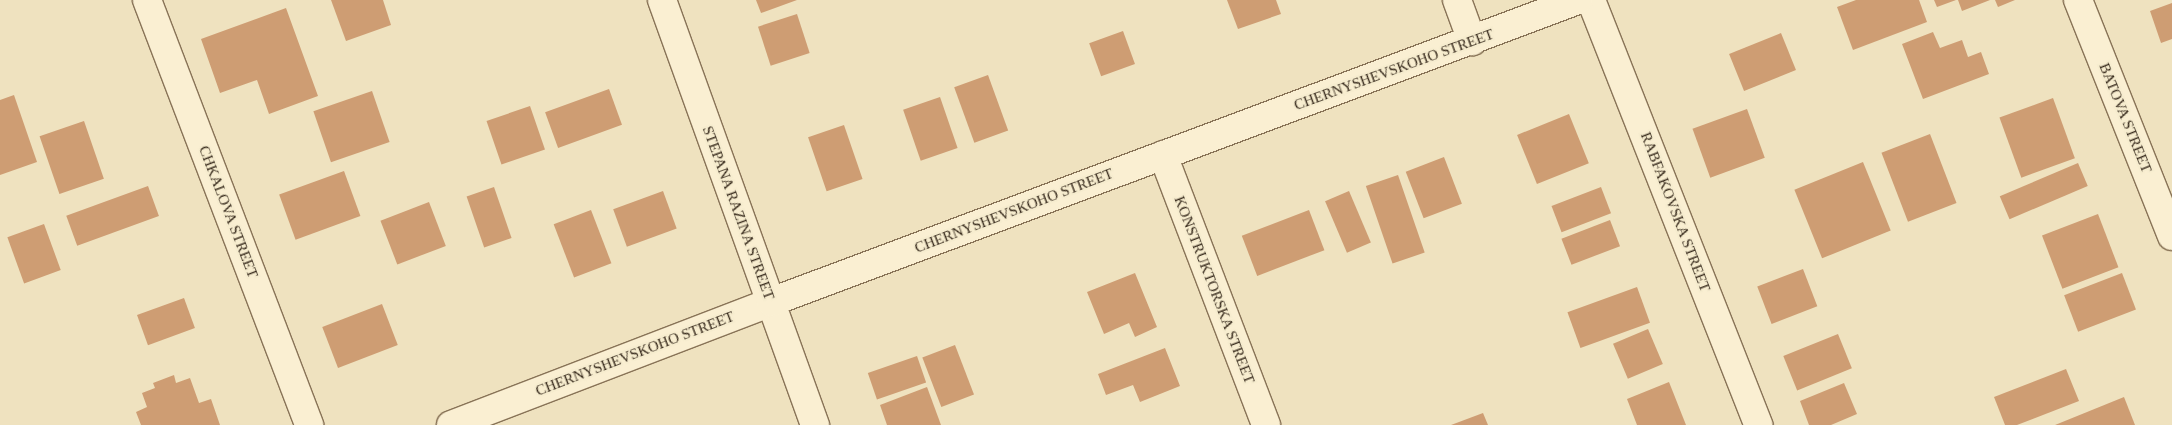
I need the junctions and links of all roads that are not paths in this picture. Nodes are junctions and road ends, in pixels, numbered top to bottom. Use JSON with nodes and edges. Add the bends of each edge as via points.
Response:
{"nodes":[{"id":1,"x":147,"y":0,"type":"edge"},
{"id":2,"x":662,"y":0,"type":"edge"},
{"id":3,"x":1457,"y":0,"type":"edge"},
{"id":4,"x":1578,"y":0,"type":"edge"},
{"id":5,"x":1592,"y":0,"type":"edge"},
{"id":6,"x":2078,"y":0,"type":"edge"},
{"id":7,"x":1472,"y":41,"type":"junction"},
{"id":8,"x":1163,"y":155,"type":"junction"},
{"id":9,"x":2172,"y":236,"type":"edge"},
{"id":10,"x":770,"y":302,"type":"junction"},
{"id":11,"x":309,"y":425,"type":"edge"},
{"id":12,"x":451,"y":425,"type":"edge"},
{"id":13,"x":815,"y":425,"type":"edge"},
{"id":14,"x":1266,"y":425,"type":"edge"},
{"id":15,"x":1758,"y":425,"type":"edge"}],
"edges":[{"from":1,"to":11,"type":"street","name":"CHKALOVA STREET"},
{"from":2,"to":10,"type":"street","name":"STEPANA RAZINA STREET"},
{"from":3,"to":7,"type":"street"},
{"from":4,"to":7,"type":"street","name":"CHERNYSHEVSKOHO STREET"},
{"from":5,"to":15,"type":"street","name":"RABFAKOVSKA STREET"},
{"from":6,"to":9,"type":"street","name":"BATOVA STREET"},
{"from":7,"to":8,"type":"street","name":"CHERNYSHEVSKOHO STREET"},
{"from":8,"to":10,"type":"street","name":"CHERNYSHEVSKOHO STREET"},
{"from":8,"to":14,"type":"street","name":"KONSTRUKTORSKA STREET"},
{"from":10,"to":12,"type":"street","name":"CHERNYSHEVSKOHO STREET"},
{"from":10,"to":13,"type":"street","name":"STEPANA RAZINA STREET"}]}
